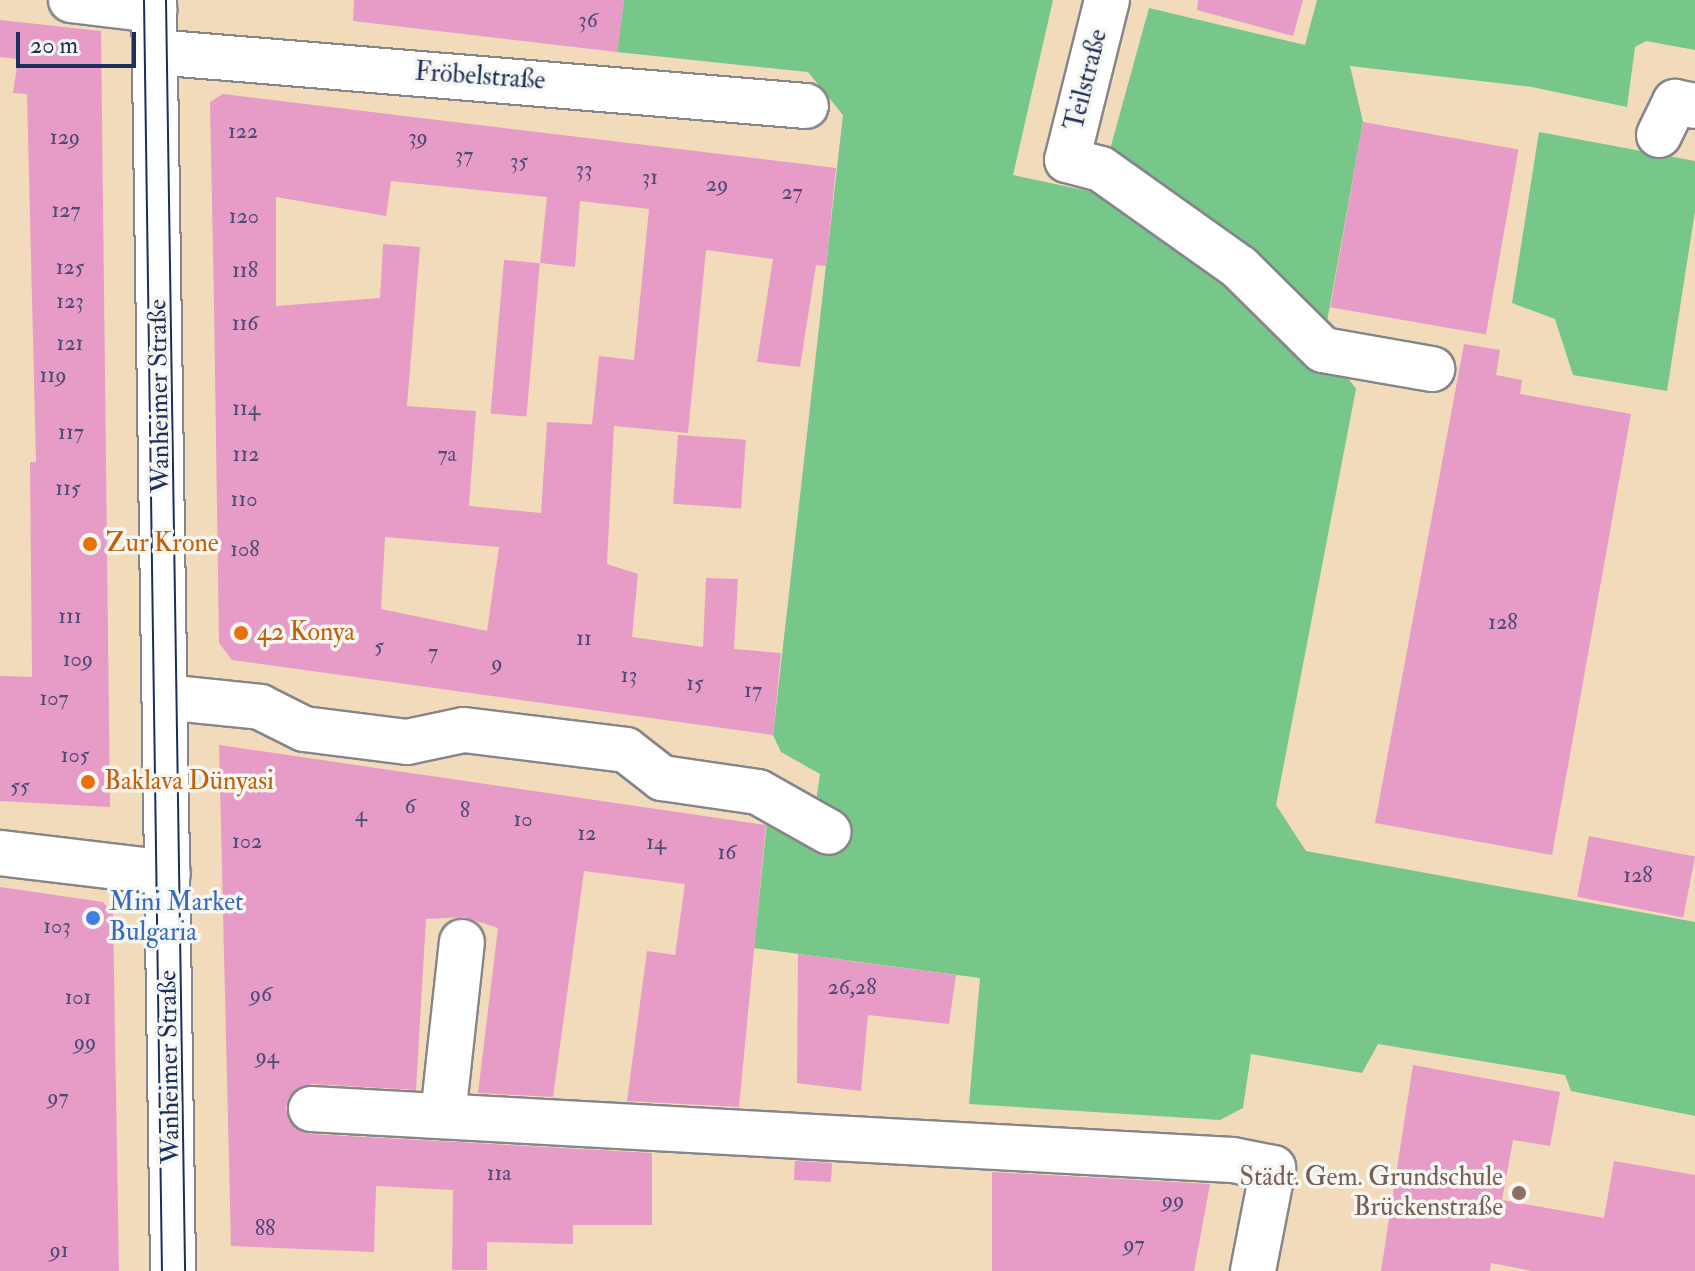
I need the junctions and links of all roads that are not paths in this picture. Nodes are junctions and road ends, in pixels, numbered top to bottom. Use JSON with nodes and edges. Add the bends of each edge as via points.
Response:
{"nodes":[{"id":1,"x":71,"y":0,"type":"edge"},
{"id":2,"x":1107,"y":0,"type":"edge"},
{"id":3,"x":154,"y":20,"type":"edge"},
{"id":4,"x":806,"y":106,"type":"dead end"},
{"id":5,"x":1695,"y":106,"type":"edge"},
{"id":6,"x":1659,"y":135,"type":"dead end"},
{"id":7,"x":1432,"y":369,"type":"dead end"},
{"id":8,"x":164,"y":697,"type":"junction"},
{"id":9,"x":829,"y":832,"type":"dead end"},
{"id":10,"x":0,"y":853,"type":"edge"},
{"id":11,"x":168,"y":873,"type":"junction"},
{"id":12,"x":462,"y":942,"type":"dead end"},
{"id":13,"x":311,"y":1109,"type":"dead end"},
{"id":14,"x":443,"y":1116,"type":"junction"},
{"id":15,"x":173,"y":1271,"type":"edge"},
{"id":16,"x":1253,"y":1271,"type":"edge"}],
"edges":[{"from":1,"to":3,"type":"street","name":"Fröbelstraße"},
{"from":2,"to":7,"type":"street","name":"Teilstraße","via":[[1067,160],[1101,169],[1239,267],[1323,350]]},
{"from":3,"to":4,"type":"street","name":"Fröbelstraße"},
{"from":3,"to":8,"type":"street","name":"Wanheimer Straße"},
{"from":5,"to":6,"type":"street","via":[[1675,102]]},
{"from":8,"to":9,"type":"street","via":[[260,707],[304,729],[407,742],[464,730],[626,750],[662,778],[758,792]]},
{"from":8,"to":11,"type":"street","name":"Wanheimer Straße"},
{"from":10,"to":11,"type":"street"},
{"from":11,"to":15,"type":"street","name":"Wanheimer Straße"},
{"from":12,"to":14,"type":"street"},
{"from":13,"to":14,"type":"street"},
{"from":14,"to":16,"type":"street","via":[[1020,1146],[1273,1168]]}]}
